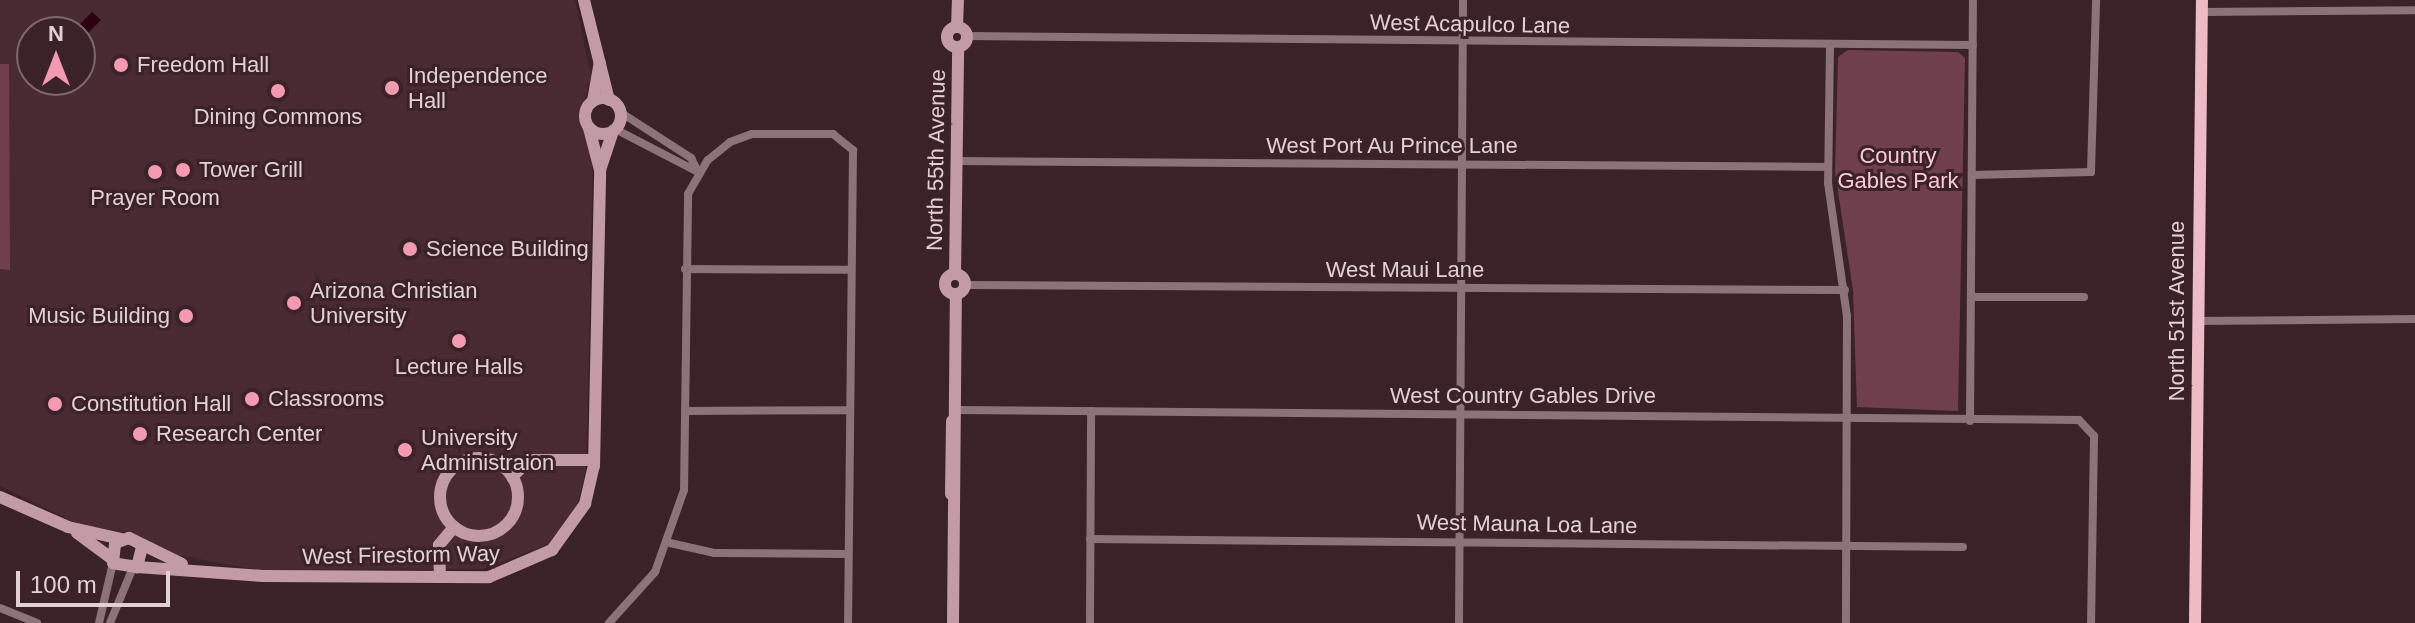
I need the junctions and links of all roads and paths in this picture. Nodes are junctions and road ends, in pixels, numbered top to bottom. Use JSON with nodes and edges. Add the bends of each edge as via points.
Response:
{"nodes":[{"id":1,"x":584,"y":0,"type":"edge"},
{"id":2,"x":958,"y":0,"type":"edge"},
{"id":3,"x":1463,"y":0,"type":"edge"},
{"id":4,"x":1973,"y":0,"type":"edge"},
{"id":5,"x":2096,"y":0,"type":"edge"},
{"id":6,"x":2202,"y":6,"type":"edge"},
{"id":7,"x":2415,"y":10,"type":"edge"},
{"id":8,"x":962,"y":32,"type":"junction"},
{"id":9,"x":1463,"y":42,"type":"junction"},
{"id":10,"x":1830,"y":45,"type":"junction"},
{"id":11,"x":1973,"y":45,"type":"junction"},
{"id":12,"x":958,"y":47,"type":"junction"},
{"id":13,"x":600,"y":63,"type":"junction"},
{"id":14,"x":609,"y":100,"type":"junction"},
{"id":15,"x":593,"y":101,"type":"junction"},
{"id":16,"x":620,"y":112,"type":"junction"},
{"id":17,"x":589,"y":128,"type":"junction"},
{"id":18,"x":614,"y":130,"type":"junction"},
{"id":19,"x":664,"y":141,"type":"junction"},
{"id":20,"x":657,"y":152,"type":"junction"},
{"id":21,"x":956,"y":161,"type":"junction"},
{"id":22,"x":1462,"y":164,"type":"junction"},
{"id":23,"x":1828,"y":167,"type":"junction"},
{"id":24,"x":600,"y":170,"type":"junction"},
{"id":25,"x":698,"y":172,"type":"junction"},
{"id":26,"x":1972,"y":175,"type":"junction"},
{"id":27,"x":685,"y":269,"type":"junction"},
{"id":28,"x":851,"y":270,"type":"junction"},
{"id":29,"x":1462,"y":289,"type":"junction"},
{"id":30,"x":960,"y":290,"type":"junction"},
{"id":31,"x":1845,"y":290,"type":"junction"},
{"id":32,"x":1971,"y":297,"type":"junction"},
{"id":33,"x":2084,"y":297,"type":"dead end"},
{"id":34,"x":2415,"y":319,"type":"edge"},
{"id":35,"x":2198,"y":321,"type":"junction"},
{"id":36,"x":849,"y":410,"type":"junction"},
{"id":37,"x":954,"y":410,"type":"junction"},
{"id":38,"x":685,"y":411,"type":"junction"},
{"id":39,"x":1091,"y":411,"type":"junction"},
{"id":40,"x":1460,"y":415,"type":"junction"},
{"id":41,"x":1848,"y":419,"type":"junction"},
{"id":42,"x":1970,"y":421,"type":"junction"},
{"id":43,"x":594,"y":460,"type":"junction"},
{"id":44,"x":512,"y":477,"type":"junction"},
{"id":45,"x":0,"y":497,"type":"edge"},
{"id":46,"x":68,"y":527,"type":"junction"},
{"id":47,"x":454,"y":527,"type":"junction"},
{"id":48,"x":122,"y":539,"type":"junction"},
{"id":49,"x":1090,"y":539,"type":"junction"},
{"id":50,"x":1460,"y":540,"type":"junction"},
{"id":51,"x":670,"y":543,"type":"junction"},
{"id":52,"x":1848,"y":546,"type":"junction"},
{"id":53,"x":142,"y":547,"type":"junction"},
{"id":54,"x":1963,"y":547,"type":"dead end"},
{"id":55,"x":848,"y":554,"type":"junction"},
{"id":56,"x":112,"y":561,"type":"junction"},
{"id":57,"x":135,"y":568,"type":"junction"},
{"id":58,"x":189,"y":568,"type":"junction"},
{"id":59,"x":440,"y":577,"type":"junction"},
{"id":60,"x":105,"y":601,"type":"junction"},
{"id":61,"x":116,"y":605,"type":"junction"},
{"id":62,"x":0,"y":608,"type":"edge"},
{"id":63,"x":37,"y":623,"type":"edge"},
{"id":64,"x":99,"y":623,"type":"edge"},
{"id":65,"x":110,"y":623,"type":"edge"},
{"id":66,"x":609,"y":623,"type":"edge"},
{"id":67,"x":848,"y":623,"type":"edge"},
{"id":68,"x":953,"y":623,"type":"edge"},
{"id":69,"x":1090,"y":623,"type":"edge"},
{"id":70,"x":1459,"y":623,"type":"edge"},
{"id":71,"x":1846,"y":623,"type":"edge"},
{"id":72,"x":2091,"y":623,"type":"edge"},
{"id":73,"x":2195,"y":623,"type":"edge"}],
"edges":[{"from":1,"to":13,"type":"street"},
{"from":2,"to":8,"type":"street","name":"North 55th Avenue"},
{"from":3,"to":9,"type":"street"},
{"from":4,"to":11,"type":"street"},
{"from":5,"to":26,"type":"street","via":[[2091,172]]},
{"from":6,"to":7,"type":"street"},
{"from":6,"to":35,"type":"main road","name":"North 51st Avenue"},
{"from":8,"to":9,"type":"street","name":"West Acapulco Lane"},
{"from":8,"to":12,"type":"street","name":"North 55th Avenue"},
{"from":8,"to":12,"type":"street","name":"North 55th Avenue","via":[[947,39]]},
{"from":9,"to":10,"type":"street","name":"West Acapulco Lane"},
{"from":9,"to":22,"type":"street"},
{"from":10,"to":11,"type":"street","name":"West Acapulco Lane"},
{"from":10,"to":23,"type":"street"},
{"from":11,"to":26,"type":"street"},
{"from":12,"to":21,"type":"street","name":"North 55th Avenue"},
{"from":13,"to":14,"type":"street"},
{"from":13,"to":15,"type":"street"},
{"from":14,"to":15,"type":"street"},
{"from":14,"to":16,"type":"street"},
{"from":15,"to":17,"type":"street","via":[[585,113]]},
{"from":16,"to":18,"type":"street"},
{"from":16,"to":19,"type":"street"},
{"from":17,"to":18,"type":"street"},
{"from":17,"to":24,"type":"street","name":"West Firestorm Way"},
{"from":18,"to":20,"type":"street"},
{"from":18,"to":24,"type":"street","name":"West Firestorm Way"},
{"from":19,"to":20,"type":"street"},
{"from":19,"to":25,"type":"street"},
{"from":20,"to":25,"type":"street"},
{"from":21,"to":22,"type":"street","name":"West Port Au Prince Lane"},
{"from":21,"to":30,"type":"street","name":"North 55th Avenue","via":[[955,274]]},
{"from":22,"to":23,"type":"street","name":"West Port Au Prince Lane"},
{"from":22,"to":29,"type":"street"},
{"from":23,"to":31,"type":"street"},
{"from":24,"to":43,"type":"street","name":"West Firestorm Way"},
{"from":25,"to":27,"type":"street","via":[[688,194]]},
{"from":25,"to":28,"type":"street","via":[[730,142],[752,134],[847,139]]},
{"from":26,"to":32,"type":"street"},
{"from":27,"to":28,"type":"street"},
{"from":27,"to":38,"type":"street"},
{"from":28,"to":36,"type":"street"},
{"from":29,"to":30,"type":"street","name":"West Maui Lane"},
{"from":29,"to":31,"type":"street","name":"West Maui Lane"},
{"from":29,"to":40,"type":"street"},
{"from":30,"to":37,"type":"street"},
{"from":31,"to":41,"type":"street"},
{"from":32,"to":33,"type":"street"},
{"from":32,"to":42,"type":"street"},
{"from":34,"to":35,"type":"street"},
{"from":35,"to":73,"type":"main road","name":"North 51st Avenue"},
{"from":36,"to":38,"type":"street"},
{"from":36,"to":55,"type":"street"},
{"from":37,"to":39,"type":"street","name":"West Country Gables Drive"},
{"from":37,"to":68,"type":"street"},
{"from":38,"to":51,"type":"street","via":[[684,490]]},
{"from":39,"to":40,"type":"street","name":"West Country Gables Drive"},
{"from":39,"to":49,"type":"street"},
{"from":40,"to":41,"type":"street","name":"West Country Gables Drive"},
{"from":40,"to":50,"type":"street"},
{"from":41,"to":42,"type":"street","name":"West Country Gables Drive"},
{"from":41,"to":52,"type":"street"},
{"from":42,"to":72,"type":"street","name":"West Country Gables Drive","via":[[2091,426]]},
{"from":43,"to":44,"type":"street","via":[[529,460]]},
{"from":43,"to":59,"type":"street","name":"West Firestorm Way","via":[[585,504],[552,550],[513,573]]},
{"from":44,"to":47,"type":"street","via":[[518,503],[505,527],[480,536]]},
{"from":44,"to":47,"type":"street","via":[[479,458],[454,468],[441,491]]},
{"from":45,"to":46,"type":"street"},
{"from":46,"to":48,"type":"street"},
{"from":46,"to":56,"type":"street"},
{"from":47,"to":59,"type":"street","via":[[439,545]]},
{"from":48,"to":53,"type":"street"},
{"from":48,"to":56,"type":"street"},
{"from":49,"to":50,"type":"street","name":"West Mauna Loa Lane"},
{"from":49,"to":69,"type":"street"},
{"from":50,"to":52,"type":"street","name":"West Mauna Loa Lane"},
{"from":50,"to":70,"type":"street"},
{"from":51,"to":55,"type":"street","via":[[714,553]]},
{"from":51,"to":66,"type":"street","via":[[633,602]]},
{"from":52,"to":54,"type":"street","name":"West Mauna Loa Lane"},
{"from":52,"to":71,"type":"street"},
{"from":53,"to":57,"type":"street"},
{"from":53,"to":58,"type":"street","name":"West Firestorm Way"},
{"from":55,"to":67,"type":"street"},
{"from":56,"to":57,"type":"street"},
{"from":56,"to":60,"type":"street"},
{"from":57,"to":58,"type":"street","name":"West Firestorm Way"},
{"from":57,"to":61,"type":"street"},
{"from":58,"to":59,"type":"street","name":"West Firestorm Way","via":[[264,576]]},
{"from":60,"to":61,"type":"street"},
{"from":60,"to":64,"type":"street"},
{"from":61,"to":65,"type":"street"},
{"from":62,"to":63,"type":"street"}]}
